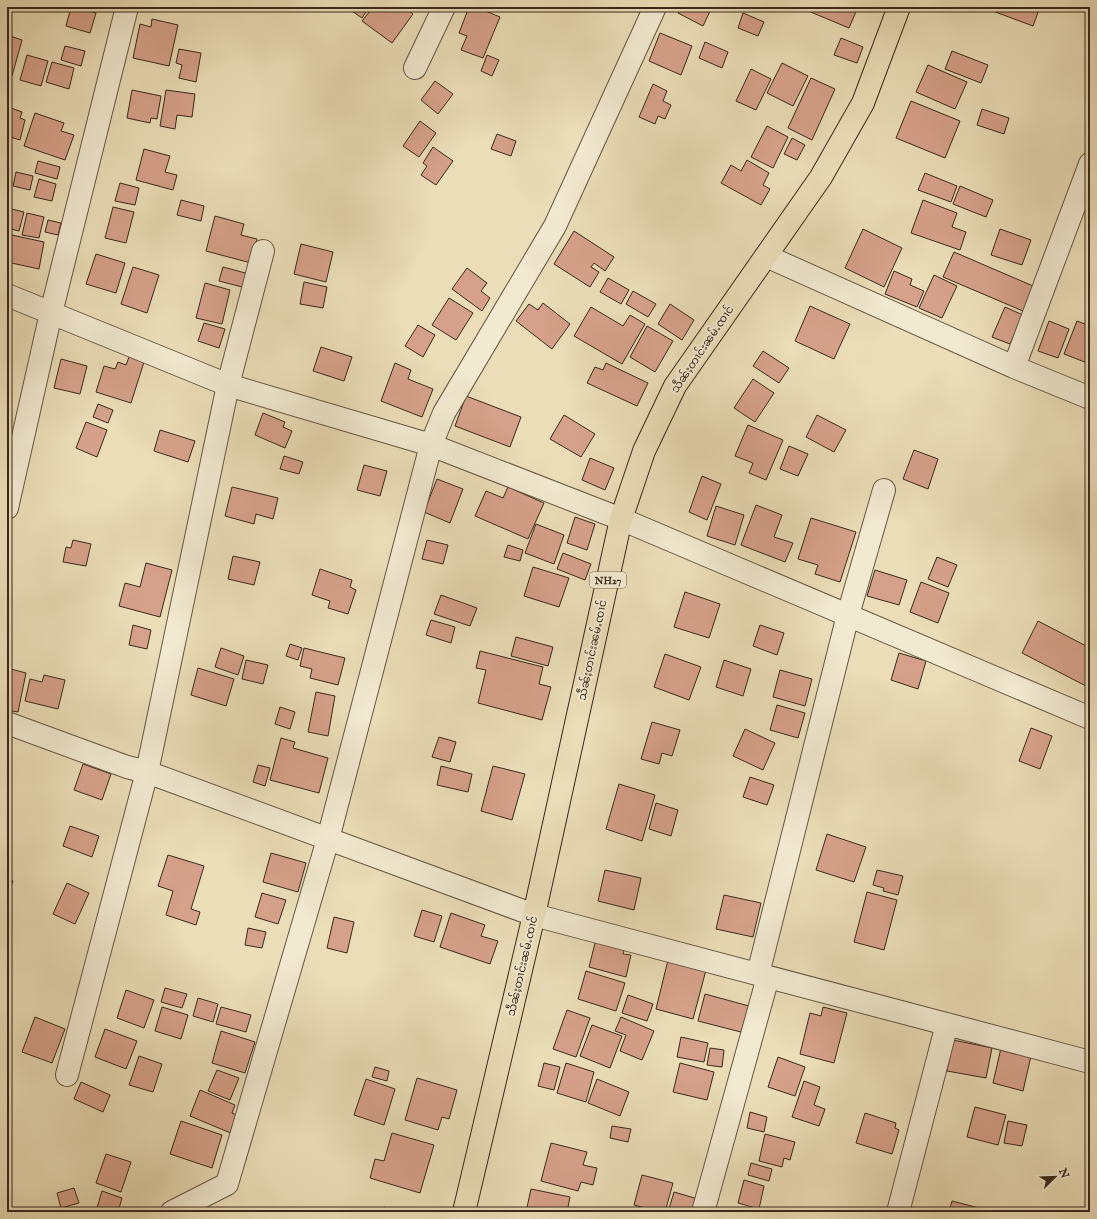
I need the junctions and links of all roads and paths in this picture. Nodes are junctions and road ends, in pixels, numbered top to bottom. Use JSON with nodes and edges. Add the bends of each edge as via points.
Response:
{"nodes":[{"id":1,"x":127,"y":7,"type":"edge"},
{"id":2,"x":444,"y":7,"type":"edge"},
{"id":3,"x":655,"y":7,"type":"edge"},
{"id":4,"x":899,"y":7,"type":"edge"},
{"id":5,"x":415,"y":68,"type":"dead end"},
{"id":6,"x":1090,"y":164,"type":"edge"},
{"id":7,"x":263,"y":251,"type":"dead end"},
{"id":8,"x":766,"y":256,"type":"junction"},
{"id":9,"x":7,"y":295,"type":"edge"},
{"id":10,"x":51,"y":313,"type":"junction"},
{"id":11,"x":1014,"y":367,"type":"junction"},
{"id":12,"x":228,"y":385,"type":"junction"},
{"id":13,"x":1090,"y":398,"type":"edge"},
{"id":14,"x":431,"y":444,"type":"junction"},
{"id":15,"x":884,"y":490,"type":"dead end"},
{"id":16,"x":7,"y":508,"type":"edge"},
{"id":17,"x":621,"y":519,"type":"junction"},
{"id":18,"x":848,"y":615,"type":"junction"},
{"id":19,"x":1090,"y":718,"type":"edge"},
{"id":20,"x":7,"y":723,"type":"edge"},
{"id":21,"x":147,"y":772,"type":"junction"},
{"id":22,"x":328,"y":839,"type":"junction"},
{"id":23,"x":534,"y":915,"type":"junction"},
{"id":24,"x":763,"y":975,"type":"junction"},
{"id":25,"x":947,"y":1024,"type":"junction"},
{"id":26,"x":1090,"y":1062,"type":"edge"},
{"id":27,"x":67,"y":1075,"type":"dead end"},
{"id":28,"x":172,"y":1212,"type":"edge"},
{"id":29,"x":464,"y":1212,"type":"edge"},
{"id":30,"x":704,"y":1212,"type":"edge"},
{"id":31,"x":898,"y":1212,"type":"edge"}],
"edges":[{"from":1,"to":10,"type":"street"},
{"from":2,"to":5,"type":"street"},
{"from":3,"to":14,"type":"street","via":[[555,226],[444,413]]},
{"from":4,"to":8,"type":"highway","name":"သဵၼ်ႈတၢင်းၼမ်ႉၸၢင်","number":"NH27","via":[[863,103],[821,177]]},
{"from":6,"to":11,"type":"street"},
{"from":7,"to":12,"type":"street"},
{"from":8,"to":11,"type":"street"},
{"from":8,"to":17,"type":"highway","name":"သဵၼ်ႈတၢင်းၼမ်ႉၸၢင်","number":"NH27","via":[[675,386],[644,451]]},
{"from":9,"to":10,"type":"street"},
{"from":10,"to":12,"type":"street"},
{"from":10,"to":16,"type":"street"},
{"from":11,"to":13,"type":"street"},
{"from":12,"to":14,"type":"street"},
{"from":12,"to":21,"type":"street"},
{"from":14,"to":17,"type":"street"},
{"from":14,"to":22,"type":"street"},
{"from":15,"to":18,"type":"street"},
{"from":17,"to":18,"type":"street"},
{"from":17,"to":23,"type":"highway","name":"သဵၼ်ႈတၢင်းၼမ်ႉၸၢင်","number":"NH27"},
{"from":18,"to":19,"type":"street"},
{"from":18,"to":24,"type":"street"},
{"from":20,"to":21,"type":"street"},
{"from":21,"to":22,"type":"street"},
{"from":21,"to":27,"type":"street"},
{"from":22,"to":23,"type":"street"},
{"from":22,"to":28,"type":"street","via":[[227,1184]]},
{"from":23,"to":24,"type":"street"},
{"from":23,"to":29,"type":"highway","name":"သဵၼ်ႈတၢင်းၼမ်ႉၸၢင်","number":"NH27"},
{"from":24,"to":25,"type":"street"},
{"from":24,"to":30,"type":"street"},
{"from":25,"to":26,"type":"street"},
{"from":25,"to":31,"type":"street"}]}
